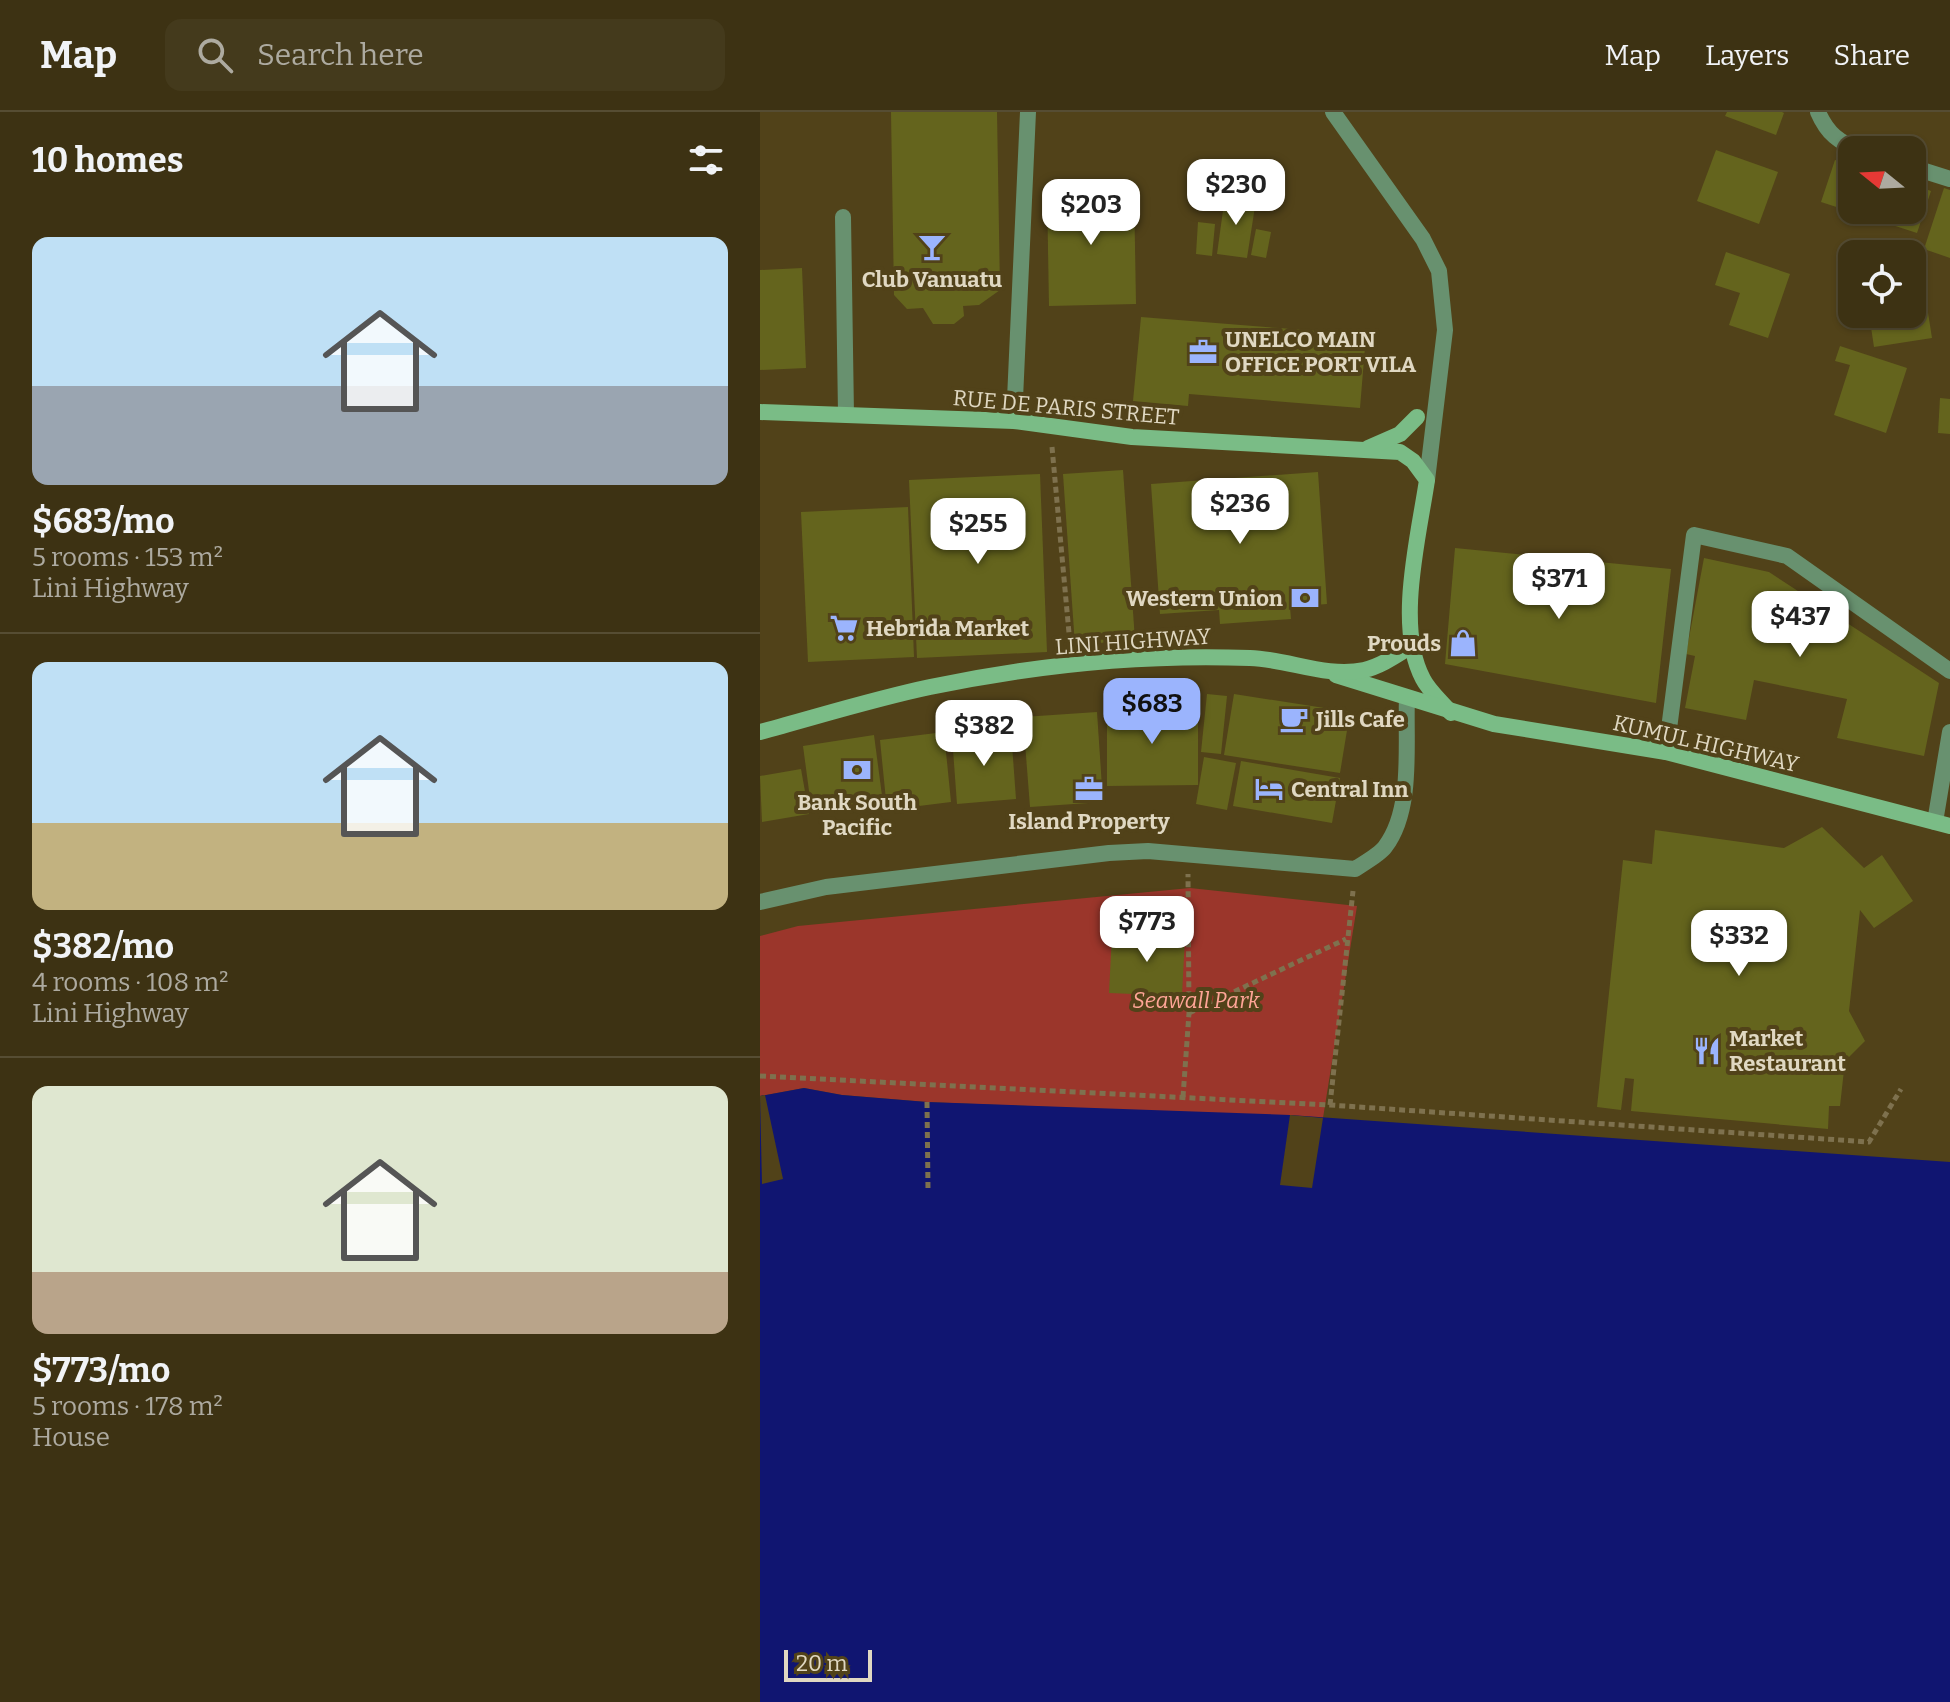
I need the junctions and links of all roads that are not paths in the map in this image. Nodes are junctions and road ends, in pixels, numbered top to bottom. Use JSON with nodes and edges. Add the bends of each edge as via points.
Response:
{"nodes":[{"id":1,"x":1028,"y":112,"type":"edge"},
{"id":2,"x":1333,"y":112,"type":"edge"},
{"id":3,"x":1818,"y":112,"type":"edge"},
{"id":4,"x":1838,"y":141,"type":"edge"},
{"id":5,"x":1926,"y":171,"type":"edge"},
{"id":6,"x":1950,"y":179,"type":"edge"},
{"id":7,"x":843,"y":217,"type":"dead end"},
{"id":8,"x":1436,"y":387,"type":"junction"},
{"id":9,"x":760,"y":412,"type":"edge"},
{"id":10,"x":846,"y":414,"type":"junction"},
{"id":11,"x":1014,"y":421,"type":"junction"},
{"id":12,"x":1368,"y":448,"type":"junction"},
{"id":13,"x":1427,"y":480,"type":"junction"},
{"id":14,"x":1413,"y":645,"type":"junction"},
{"id":15,"x":1323,"y":670,"type":"junction"},
{"id":16,"x":1950,"y":671,"type":"edge"},
{"id":17,"x":1407,"y":698,"type":"junction"},
{"id":18,"x":1451,"y":713,"type":"junction"},
{"id":19,"x":760,"y":732,"type":"edge"},
{"id":20,"x":1950,"y":732,"type":"edge"},
{"id":21,"x":1666,"y":752,"type":"junction"},
{"id":22,"x":1943,"y":824,"type":"edge"},
{"id":23,"x":760,"y":902,"type":"edge"}],
"edges":[{"from":1,"to":11,"type":"street"},
{"from":2,"to":8,"type":"street","via":[[1423,239],[1439,271],[1446,309]]},
{"from":3,"to":4,"type":"street"},
{"from":5,"to":6,"type":"street"},
{"from":7,"to":10,"type":"street"},
{"from":8,"to":12,"type":"street","name":"RUE DE PARIS STREET","via":[[1400,434]]},
{"from":8,"to":13,"type":"street"},
{"from":9,"to":10,"type":"street","name":"RUE DE PARIS STREET"},
{"from":10,"to":11,"type":"street","name":"RUE DE PARIS STREET"},
{"from":11,"to":12,"type":"street","name":"RUE DE PARIS STREET","via":[[1132,437]]},
{"from":12,"to":13,"type":"street","name":"RUE DE PARIS STREET","via":[[1400,452]]},
{"from":13,"to":14,"type":"street","via":[[1411,597]]},
{"from":14,"to":15,"type":"street","name":"LINI HIGHWAY","via":[[1364,670]]},
{"from":14,"to":18,"type":"street","via":[[1423,679]]},
{"from":15,"to":17,"type":"street","name":"LINI HIGHWAY"},
{"from":15,"to":19,"type":"street","name":"LINI HIGHWAY","via":[[1270,659],[1215,657],[1072,665],[930,687]]},
{"from":16,"to":21,"type":"street","via":[[1787,556],[1694,535]]},
{"from":17,"to":18,"type":"street","name":"LINI HIGHWAY"},
{"from":17,"to":23,"type":"street","via":[[1397,822],[1385,848],[1356,868],[1148,851],[826,887]]},
{"from":18,"to":21,"type":"street","name":"KUMUL HIGHWAY"},
{"from":20,"to":22,"type":"street"},
{"from":21,"to":22,"type":"street","name":"KUMUL HIGHWAY"}]}
